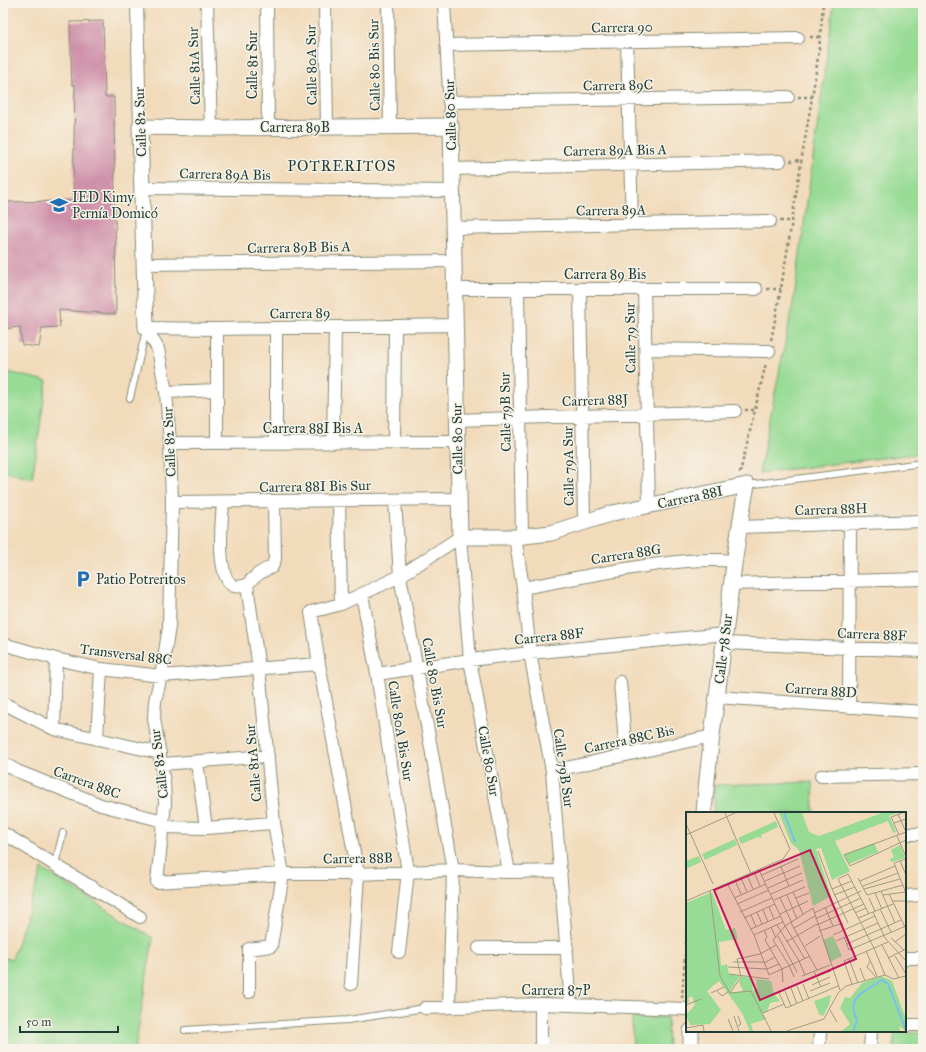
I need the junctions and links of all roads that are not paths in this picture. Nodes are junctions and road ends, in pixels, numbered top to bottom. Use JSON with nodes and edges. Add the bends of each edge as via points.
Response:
{"nodes":[{"id":1,"x":137,"y":3,"type":"edge"},
{"id":2,"x":207,"y":3,"type":"edge"},
{"id":3,"x":267,"y":3,"type":"edge"},
{"id":4,"x":325,"y":3,"type":"edge"},
{"id":5,"x":388,"y":3,"type":"edge"},
{"id":6,"x":444,"y":3,"type":"edge"},
{"id":7,"x":798,"y":38,"type":"dead end"},
{"id":8,"x":627,"y":42,"type":"junction"},
{"id":9,"x":446,"y":45,"type":"junction"},
{"id":10,"x":788,"y":97,"type":"dead end"},
{"id":11,"x":629,"y":100,"type":"junction"},
{"id":12,"x":450,"y":102,"type":"junction"},
{"id":13,"x":451,"y":126,"type":"junction"},
{"id":14,"x":140,"y":127,"type":"junction"},
{"id":15,"x":327,"y":127,"type":"junction"},
{"id":16,"x":390,"y":127,"type":"junction"},
{"id":17,"x":211,"y":128,"type":"junction"},
{"id":18,"x":268,"y":128,"type":"junction"},
{"id":19,"x":780,"y":161,"type":"dead end"},
{"id":20,"x":630,"y":165,"type":"junction"},
{"id":21,"x":452,"y":169,"type":"junction"},
{"id":22,"x":142,"y":188,"type":"junction"},
{"id":23,"x":452,"y":191,"type":"junction"},
{"id":24,"x":770,"y":221,"type":"dead end"},
{"id":25,"x":632,"y":224,"type":"junction"},
{"id":26,"x":453,"y":228,"type":"junction"},
{"id":27,"x":454,"y":261,"type":"junction"},
{"id":28,"x":144,"y":264,"type":"junction"},
{"id":29,"x":454,"y":289,"type":"junction"},
{"id":30,"x":518,"y":289,"type":"junction"},
{"id":31,"x":580,"y":289,"type":"junction"},
{"id":32,"x":644,"y":289,"type":"junction"},
{"id":33,"x":756,"y":289,"type":"dead end"},
{"id":34,"x":455,"y":325,"type":"junction"},
{"id":35,"x":395,"y":326,"type":"junction"},
{"id":36,"x":335,"y":327,"type":"junction"},
{"id":37,"x":146,"y":328,"type":"junction"},
{"id":38,"x":276,"y":328,"type":"junction"},
{"id":39,"x":217,"y":329,"type":"junction"},
{"id":40,"x":646,"y":349,"type":"junction"},
{"id":41,"x":769,"y":351,"type":"road end"},
{"id":42,"x":217,"y":390,"type":"junction"},
{"id":43,"x":166,"y":392,"type":"junction"},
{"id":44,"x":130,"y":398,"type":"dead end"},
{"id":45,"x":735,"y":411,"type":"dead end"},
{"id":46,"x":647,"y":414,"type":"junction"},
{"id":47,"x":582,"y":416,"type":"junction"},
{"id":48,"x":520,"y":418,"type":"junction"},
{"id":49,"x":457,"y":420,"type":"junction"},
{"id":50,"x":394,"y":442,"type":"junction"},
{"id":51,"x":457,"y":442,"type":"junction"},
{"id":52,"x":170,"y":443,"type":"junction"},
{"id":53,"x":217,"y":443,"type":"junction"},
{"id":54,"x":276,"y":443,"type":"junction"},
{"id":55,"x":333,"y":443,"type":"junction"},
{"id":56,"x":923,"y":463,"type":"edge"},
{"id":57,"x":742,"y":486,"type":"junction"},
{"id":58,"x":459,"y":499,"type":"junction"},
{"id":59,"x":339,"y":500,"type":"junction"},
{"id":60,"x":395,"y":500,"type":"junction"},
{"id":61,"x":274,"y":501,"type":"junction"},
{"id":62,"x":172,"y":502,"type":"junction"},
{"id":63,"x":223,"y":502,"type":"junction"},
{"id":64,"x":649,"y":506,"type":"junction"},
{"id":65,"x":584,"y":522,"type":"junction"},
{"id":66,"x":923,"y":522,"type":"edge"},
{"id":67,"x":850,"y":524,"type":"junction"},
{"id":68,"x":739,"y":527,"type":"junction"},
{"id":69,"x":519,"y":536,"type":"junction"},
{"id":70,"x":460,"y":537,"type":"junction"},
{"id":71,"x":734,"y":561,"type":"junction"},
{"id":72,"x":400,"y":576,"type":"junction"},
{"id":73,"x":923,"y":579,"type":"edge"},
{"id":74,"x":250,"y":581,"type":"junction"},
{"id":75,"x":850,"y":581,"type":"junction"},
{"id":76,"x":731,"y":584,"type":"junction"},
{"id":77,"x":523,"y":588,"type":"junction"},
{"id":78,"x":362,"y":595,"type":"junction"},
{"id":79,"x":341,"y":604,"type":"junction"},
{"id":80,"x":724,"y":639,"type":"junction"},
{"id":81,"x":3,"y":644,"type":"edge"},
{"id":82,"x":849,"y":648,"type":"junction"},
{"id":83,"x":923,"y":651,"type":"edge"},
{"id":84,"x":530,"y":653,"type":"junction"},
{"id":85,"x":56,"y":659,"type":"junction"},
{"id":86,"x":470,"y":660,"type":"junction"},
{"id":87,"x":319,"y":664,"type":"junction"},
{"id":88,"x":417,"y":668,"type":"junction"},
{"id":89,"x":101,"y":669,"type":"junction"},
{"id":90,"x":259,"y":669,"type":"junction"},
{"id":91,"x":377,"y":674,"type":"junction"},
{"id":92,"x":161,"y":676,"type":"junction"},
{"id":93,"x":620,"y":682,"type":"dead end"},
{"id":94,"x":717,"y":697,"type":"junction"},
{"id":95,"x":3,"y":703,"type":"edge"},
{"id":96,"x":849,"y":707,"type":"junction"},
{"id":97,"x":923,"y":712,"type":"edge"},
{"id":98,"x":54,"y":729,"type":"junction"},
{"id":99,"x":712,"y":736,"type":"junction"},
{"id":100,"x":97,"y":739,"type":"junction"},
{"id":101,"x":626,"y":755,"type":"junction"},
{"id":102,"x":268,"y":756,"type":"junction"},
{"id":103,"x":161,"y":758,"type":"junction"},
{"id":104,"x":197,"y":762,"type":"junction"},
{"id":105,"x":3,"y":764,"type":"edge"},
{"id":106,"x":552,"y":772,"type":"junction"},
{"id":107,"x":923,"y":774,"type":"edge"},
{"id":108,"x":822,"y":776,"type":"dead end"},
{"id":109,"x":704,"y":812,"type":"edge"},
{"id":110,"x":274,"y":823,"type":"junction"},
{"id":111,"x":163,"y":824,"type":"junction"},
{"id":112,"x":206,"y":828,"type":"junction"},
{"id":113,"x":3,"y":833,"type":"edge"},
{"id":114,"x":63,"y":833,"type":"dead end"},
{"id":115,"x":906,"y":834,"type":"edge"},
{"id":116,"x":923,"y":834,"type":"edge"},
{"id":117,"x":55,"y":864,"type":"junction"},
{"id":118,"x":453,"y":870,"type":"junction"},
{"id":119,"x":561,"y":871,"type":"junction"},
{"id":120,"x":408,"y":872,"type":"junction"},
{"id":121,"x":509,"y":872,"type":"junction"},
{"id":122,"x":283,"y":874,"type":"junction"},
{"id":123,"x":358,"y":874,"type":"junction"},
{"id":124,"x":157,"y":882,"type":"joint"},
{"id":125,"x":906,"y":896,"type":"edge"},
{"id":126,"x":923,"y":896,"type":"edge"},
{"id":127,"x":140,"y":917,"type":"dead end"},
{"id":128,"x":479,"y":948,"type":"dead end"},
{"id":129,"x":567,"y":948,"type":"junction"},
{"id":130,"x":399,"y":952,"type":"dead end"},
{"id":131,"x":906,"y":958,"type":"edge"},
{"id":132,"x":923,"y":958,"type":"edge"},
{"id":133,"x":351,"y":984,"type":"dead end"},
{"id":134,"x":249,"y":992,"type":"dead end"},
{"id":135,"x":541,"y":1004,"type":"junction"},
{"id":136,"x":571,"y":1005,"type":"junction"},
{"id":137,"x":449,"y":1007,"type":"junction"},
{"id":138,"x":425,"y":1008,"type":"joint"},
{"id":139,"x":684,"y":1009,"type":"edge"},
{"id":140,"x":906,"y":1025,"type":"edge"},
{"id":141,"x":923,"y":1025,"type":"edge"},
{"id":142,"x":185,"y":1030,"type":"dead end"},
{"id":143,"x":691,"y":1032,"type":"edge"},
{"id":144,"x":820,"y":1032,"type":"edge"},
{"id":145,"x":871,"y":1032,"type":"edge"},
{"id":146,"x":541,"y":1049,"type":"edge"},
{"id":147,"x":691,"y":1049,"type":"edge"},
{"id":148,"x":819,"y":1049,"type":"edge"},
{"id":149,"x":870,"y":1049,"type":"edge"}],
"edges":[{"from":1,"to":14,"type":"street","name":"Calle 82 Sur"},
{"from":2,"to":17,"type":"street","name":"Calle 81A Sur"},
{"from":3,"to":18,"type":"street","name":"Calle 81 Sur"},
{"from":4,"to":15,"type":"street","name":"Calle 80A Sur"},
{"from":5,"to":16,"type":"street","name":"Calle 80 Bis Sur"},
{"from":6,"to":9,"type":"street","name":"Calle 80 Sur"},
{"from":7,"to":8,"type":"street","name":"Carrera 90"},
{"from":8,"to":9,"type":"street","name":"Carrera 90"},
{"from":8,"to":11,"type":"street"},
{"from":9,"to":12,"type":"street","name":"Calle 80 Sur"},
{"from":10,"to":11,"type":"street","name":"Carrera 89C"},
{"from":11,"to":12,"type":"street","name":"Carrera 89C"},
{"from":11,"to":20,"type":"street"},
{"from":12,"to":13,"type":"street","name":"Calle 80 Sur"},
{"from":13,"to":16,"type":"street","name":"Carrera 89B"},
{"from":13,"to":21,"type":"street","name":"Calle 80 Sur"},
{"from":14,"to":17,"type":"street","name":"Carrera 89B"},
{"from":14,"to":22,"type":"street","name":"Calle 82 Sur"},
{"from":15,"to":16,"type":"street","name":"Carrera 89B"},
{"from":15,"to":18,"type":"street","name":"Carrera 89B"},
{"from":17,"to":18,"type":"street","name":"Carrera 89B"},
{"from":19,"to":20,"type":"street","name":"Carrera 89A Bis A"},
{"from":20,"to":21,"type":"street","name":"Carrera 89A Bis A"},
{"from":20,"to":25,"type":"street"},
{"from":21,"to":23,"type":"street","name":"Calle 80 Sur"},
{"from":22,"to":23,"type":"street","name":"Carrera 89A Bis"},
{"from":22,"to":28,"type":"street","name":"Calle 82 Sur"},
{"from":23,"to":26,"type":"street","name":"Calle 80 Sur"},
{"from":24,"to":25,"type":"street","name":"Carrera 89A"},
{"from":25,"to":26,"type":"street","name":"Carrera 89A"},
{"from":26,"to":27,"type":"street","name":"Calle 80 Sur"},
{"from":27,"to":28,"type":"street","name":"Carrera 89B Bis A"},
{"from":27,"to":29,"type":"street","name":"Calle 80 Sur"},
{"from":28,"to":37,"type":"street","name":"Calle 82 Sur"},
{"from":29,"to":30,"type":"street","name":"Carrera 89 Bis"},
{"from":29,"to":34,"type":"street","name":"Calle 80 Sur"},
{"from":30,"to":31,"type":"street","name":"Carrera 89 Bis"},
{"from":30,"to":48,"type":"street","name":"Calle 79B Sur"},
{"from":31,"to":32,"type":"street","name":"Carrera 89 Bis"},
{"from":31,"to":47,"type":"street","name":"Calle 79A Sur"},
{"from":32,"to":33,"type":"street","name":"Carrera 89 Bis"},
{"from":32,"to":40,"type":"street","name":"Calle 79 Sur"},
{"from":34,"to":35,"type":"street","name":"Carrera 89"},
{"from":34,"to":49,"type":"street","name":"Calle 80 Sur"},
{"from":35,"to":36,"type":"street","name":"Carrera 89"},
{"from":35,"to":50,"type":"street"},
{"from":36,"to":38,"type":"street","name":"Carrera 89"},
{"from":36,"to":55,"type":"street"},
{"from":37,"to":39,"type":"street","name":"Carrera 89"},
{"from":37,"to":43,"type":"street","name":"Calle 82 Sur","via":[[158,349]]},
{"from":37,"to":44,"type":"lane"},
{"from":38,"to":39,"type":"street","name":"Carrera 89"},
{"from":38,"to":54,"type":"street"},
{"from":39,"to":42,"type":"street"},
{"from":40,"to":41,"type":"street"},
{"from":40,"to":46,"type":"street","name":"Calle 79 Sur"},
{"from":42,"to":43,"type":"street"},
{"from":42,"to":53,"type":"street"},
{"from":43,"to":52,"type":"street","name":"Calle 82 Sur"},
{"from":45,"to":46,"type":"street","name":"Carrera 88J"},
{"from":46,"to":47,"type":"street","name":"Carrera 88J"},
{"from":46,"to":64,"type":"street","name":"Calle 79 Sur"},
{"from":47,"to":48,"type":"street","name":"Carrera 88J"},
{"from":47,"to":65,"type":"street","name":"Calle 79A Sur"},
{"from":48,"to":49,"type":"street","name":"Carrera 88J"},
{"from":48,"to":69,"type":"street","name":"Calle 79B Sur"},
{"from":49,"to":51,"type":"street","name":"Calle 80 Sur"},
{"from":50,"to":51,"type":"street","name":"Carrera 88I Bis A"},
{"from":50,"to":55,"type":"street","name":"Carrera 88I Bis A"},
{"from":51,"to":58,"type":"street","name":"Calle 80 Sur"},
{"from":52,"to":53,"type":"street","name":"Carrera 88I Bis A"},
{"from":52,"to":62,"type":"street","name":"Calle 82 Sur"},
{"from":53,"to":54,"type":"street","name":"Carrera 88I Bis A"},
{"from":54,"to":55,"type":"street","name":"Carrera 88I Bis A"},
{"from":56,"to":57,"type":"lane","name":"Carrera 88I"},
{"from":57,"to":64,"type":"street","name":"Carrera 88I"},
{"from":57,"to":68,"type":"street","name":"Calle 78 Sur"},
{"from":58,"to":60,"type":"street","name":"Carrera 88I Bis Sur"},
{"from":58,"to":70,"type":"street","name":"Calle 80 Sur"},
{"from":59,"to":60,"type":"street","name":"Carrera 88I Bis Sur"},
{"from":59,"to":61,"type":"street","name":"Carrera 88I Bis Sur"},
{"from":59,"to":79,"type":"street"},
{"from":60,"to":72,"type":"street","name":"Calle 80 Bis Sur"},
{"from":61,"to":63,"type":"street","name":"Carrera 88I Bis Sur"},
{"from":61,"to":74,"type":"street","via":[[275,559],[272,567],[259,572]]},
{"from":62,"to":63,"type":"street","name":"Carrera 88I Bis Sur"},
{"from":62,"to":92,"type":"street","name":"Calle 82 Sur","via":[[169,627]]},
{"from":63,"to":74,"type":"street","via":[[223,571],[233,586],[239,587]]},
{"from":64,"to":65,"type":"street","name":"Carrera 88I"},
{"from":65,"to":69,"type":"street","name":"Carrera 88I","via":[[551,533]]},
{"from":66,"to":67,"type":"street","name":"Carrera 88H"},
{"from":67,"to":68,"type":"street","name":"Carrera 88H"},
{"from":67,"to":75,"type":"street"},
{"from":68,"to":71,"type":"street","name":"Calle 78 Sur"},
{"from":69,"to":70,"type":"street","name":"Carrera 88I"},
{"from":69,"to":77,"type":"street","name":"Calle 79B Sur"},
{"from":70,"to":72,"type":"street"},
{"from":70,"to":86,"type":"street","name":"Calle 80 Sur"},
{"from":71,"to":76,"type":"street","name":"Calle 78 Sur"},
{"from":71,"to":77,"type":"street","name":"Carrera 88G","via":[[684,561],[617,570]]},
{"from":72,"to":78,"type":"street"},
{"from":72,"to":88,"type":"street","name":"Calle 80 Bis Sur"},
{"from":73,"to":75,"type":"street"},
{"from":74,"to":90,"type":"street","name":"Calle 81A Sur"},
{"from":75,"to":76,"type":"street"},
{"from":75,"to":82,"type":"street"},
{"from":76,"to":80,"type":"street","name":"Calle 78 Sur"},
{"from":77,"to":84,"type":"street","name":"Calle 79B Sur"},
{"from":78,"to":79,"type":"street"},
{"from":78,"to":91,"type":"street","name":"Calle 80A Bis Sur"},
{"from":79,"to":87,"type":"street","via":[[311,612]]},
{"from":80,"to":82,"type":"street","name":"Carrera 88F"},
{"from":80,"to":84,"type":"street","name":"Carrera 88F"},
{"from":80,"to":94,"type":"street","name":"Calle 78 Sur"},
{"from":81,"to":85,"type":"street","name":"Transversal 88C"},
{"from":82,"to":83,"type":"street","name":"Carrera 88F"},
{"from":82,"to":96,"type":"street"},
{"from":84,"to":86,"type":"street","name":"Carrera 88F"},
{"from":84,"to":106,"type":"street","name":"Calle 79B Sur"},
{"from":85,"to":89,"type":"street","name":"Transversal 88C"},
{"from":85,"to":98,"type":"street"},
{"from":86,"to":88,"type":"street","name":"Carrera 88F"},
{"from":86,"to":121,"type":"street","name":"Calle 80 Sur"},
{"from":87,"to":90,"type":"street","name":"Transversal 88C"},
{"from":87,"to":123,"type":"street"},
{"from":88,"to":91,"type":"street","name":"Carrera 88F"},
{"from":88,"to":118,"type":"street","name":"Calle 80 Bis Sur"},
{"from":89,"to":92,"type":"street","name":"Transversal 88C"},
{"from":89,"to":100,"type":"street"},
{"from":90,"to":92,"type":"street","name":"Transversal 88C"},
{"from":90,"to":102,"type":"street","name":"Calle 81A Sur"},
{"from":91,"to":120,"type":"street","name":"Calle 80A Bis Sur"},
{"from":92,"to":103,"type":"street","name":"Calle 82 Sur","via":[[154,718]]},
{"from":93,"to":101,"type":"street"},
{"from":94,"to":96,"type":"street","name":"Carrera 88D"},
{"from":94,"to":99,"type":"street","name":"Calle 78 Sur"},
{"from":95,"to":98,"type":"street"},
{"from":96,"to":97,"type":"street","name":"Carrera 88D"},
{"from":98,"to":100,"type":"street"},
{"from":99,"to":101,"type":"street","name":"Carrera 88C Bis"},
{"from":99,"to":109,"type":"street","name":"Calle 78 Sur"},
{"from":100,"to":103,"type":"street"},
{"from":101,"to":106,"type":"street","name":"Carrera 88C Bis"},
{"from":102,"to":104,"type":"street"},
{"from":102,"to":110,"type":"street","name":"Calle 81A Sur"},
{"from":103,"to":104,"type":"street"},
{"from":103,"to":111,"type":"street","name":"Calle 82 Sur","via":[[164,782]]},
{"from":104,"to":112,"type":"street"},
{"from":105,"to":111,"type":"street","name":"Carrera 88C","via":[[101,805]]},
{"from":106,"to":119,"type":"street","name":"Calle 79B Sur"},
{"from":107,"to":108,"type":"street"},
{"from":110,"to":112,"type":"street","name":"Carrera 88C"},
{"from":110,"to":122,"type":"street","name":"Calle 81A Sur"},
{"from":111,"to":112,"type":"street","name":"Carrera 88C"},
{"from":111,"to":124,"type":"street","name":"Calle 82 Sur"},
{"from":113,"to":117,"type":"street"},
{"from":114,"to":117,"type":"lane"},
{"from":115,"to":116,"type":"street"},
{"from":117,"to":127,"type":"street"},
{"from":118,"to":120,"type":"street","name":"Carrera 88B"},
{"from":118,"to":121,"type":"street","name":"Carrera 88B"},
{"from":118,"to":137,"type":"street","name":"Calle 80 Bis Sur"},
{"from":119,"to":121,"type":"street","name":"Carrera 88B"},
{"from":119,"to":129,"type":"street","name":"Calle 79B Sur"},
{"from":120,"to":123,"type":"street","name":"Carrera 88B"},
{"from":120,"to":130,"type":"street","name":"Calle 80A Bis Sur"},
{"from":122,"to":123,"type":"street","name":"Carrera 88B"},
{"from":122,"to":124,"type":"street","name":"Carrera 88B"},
{"from":122,"to":134,"type":"street","name":"Calle 81A Sur","via":[[272,946],[249,949]]},
{"from":123,"to":133,"type":"street"},
{"from":125,"to":126,"type":"street"},
{"from":128,"to":129,"type":"street"},
{"from":129,"to":136,"type":"street","name":"Calle 79B Sur"},
{"from":131,"to":132,"type":"street"},
{"from":135,"to":136,"type":"street","name":"Carrera 87P"},
{"from":135,"to":137,"type":"street","name":"Carrera 87P"},
{"from":135,"to":146,"type":"street"},
{"from":136,"to":139,"type":"street","name":"Carrera 87P"},
{"from":137,"to":138,"type":"street","name":"Carrera 87P"},
{"from":138,"to":142,"type":"lane","via":[[348,1020]]},
{"from":140,"to":141,"type":"street"},
{"from":143,"to":147,"type":"street"},
{"from":144,"to":148,"type":"street"},
{"from":145,"to":149,"type":"street"}]}
